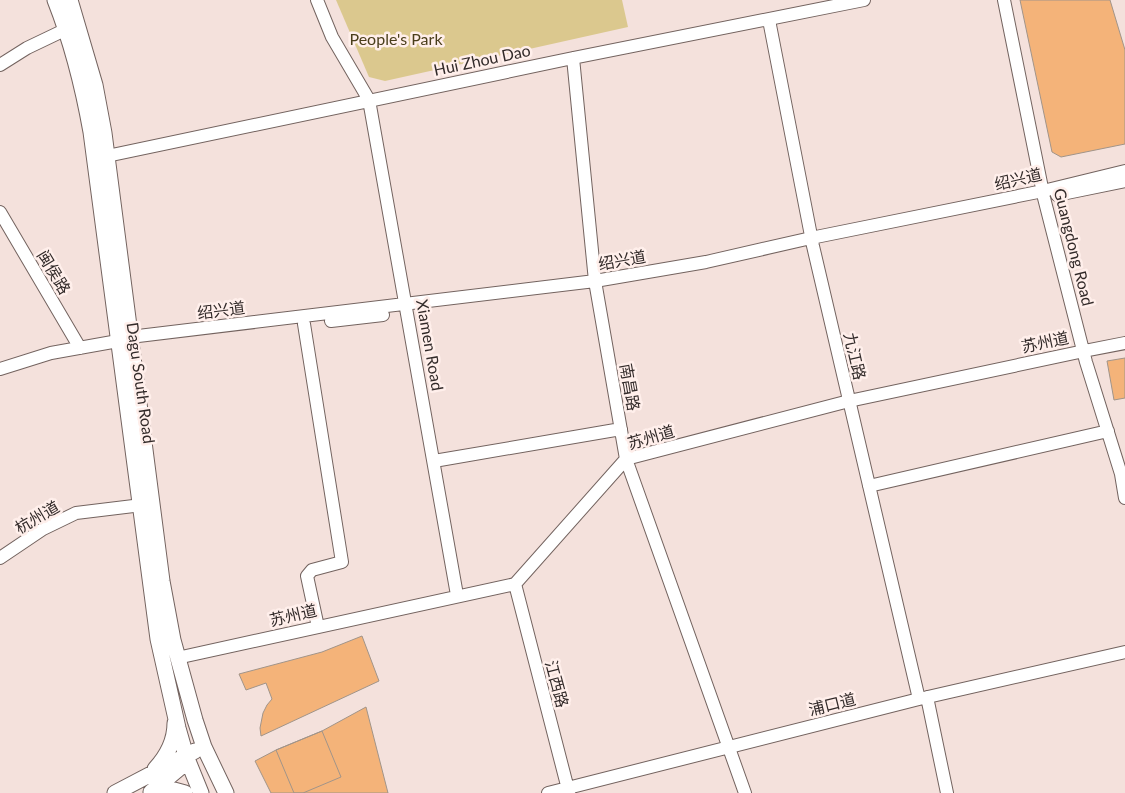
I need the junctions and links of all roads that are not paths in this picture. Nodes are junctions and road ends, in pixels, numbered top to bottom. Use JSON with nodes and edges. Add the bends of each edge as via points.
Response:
{"nodes":[{"id":1,"x":55,"y":0,"type":"edge"},
{"id":2,"x":70,"y":0,"type":"edge"},
{"id":3,"x":317,"y":0,"type":"edge"},
{"id":4,"x":864,"y":0,"type":"edge"},
{"id":5,"x":1004,"y":0,"type":"edge"},
{"id":6,"x":769,"y":20,"type":"junction"},
{"id":7,"x":72,"y":26,"type":"junction"},
{"id":8,"x":573,"y":58,"type":"junction"},
{"id":9,"x":0,"y":65,"type":"edge"},
{"id":10,"x":369,"y":100,"type":"junction"},
{"id":11,"x":107,"y":156,"type":"junction"},
{"id":12,"x":1125,"y":170,"type":"edge"},
{"id":13,"x":1125,"y":181,"type":"edge"},
{"id":14,"x":1043,"y":194,"type":"junction"},
{"id":15,"x":0,"y":212,"type":"edge"},
{"id":16,"x":812,"y":242,"type":"junction"},
{"id":17,"x":596,"y":285,"type":"junction"},
{"id":18,"x":407,"y":307,"type":"junction"},
{"id":19,"x":304,"y":324,"type":"junction"},
{"id":20,"x":126,"y":341,"type":"junction"},
{"id":21,"x":1125,"y":343,"type":"edge"},
{"id":22,"x":80,"y":348,"type":"junction"},
{"id":23,"x":1084,"y":350,"type":"junction"},
{"id":24,"x":0,"y":369,"type":"edge"},
{"id":25,"x":849,"y":401,"type":"junction"},
{"id":26,"x":621,"y":429,"type":"junction"},
{"id":27,"x":1108,"y":431,"type":"junction"},
{"id":28,"x":626,"y":459,"type":"junction"},
{"id":29,"x":434,"y":461,"type":"junction"},
{"id":30,"x":869,"y":486,"type":"junction"},
{"id":31,"x":1125,"y":498,"type":"edge"},
{"id":32,"x":146,"y":505,"type":"junction"},
{"id":33,"x":0,"y":558,"type":"edge"},
{"id":34,"x":514,"y":584,"type":"junction"},
{"id":35,"x":457,"y":595,"type":"junction"},
{"id":36,"x":318,"y":626,"type":"junction"},
{"id":37,"x":1125,"y":652,"type":"edge"},
{"id":38,"x":177,"y":658,"type":"junction"},
{"id":39,"x":923,"y":698,"type":"junction"},
{"id":40,"x":175,"y":717,"type":"junction"},
{"id":41,"x":728,"y":746,"type":"junction"},
{"id":42,"x":191,"y":761,"type":"junction"},
{"id":43,"x":146,"y":776,"type":"junction"},
{"id":44,"x":568,"y":790,"type":"edge"},
{"id":45,"x":115,"y":793,"type":"edge"},
{"id":46,"x":150,"y":793,"type":"edge"},
{"id":47,"x":185,"y":793,"type":"edge"},
{"id":48,"x":201,"y":793,"type":"edge"},
{"id":49,"x":221,"y":793,"type":"edge"},
{"id":50,"x":226,"y":793,"type":"edge"},
{"id":51,"x":548,"y":793,"type":"edge"},
{"id":52,"x":745,"y":793,"type":"edge"},
{"id":53,"x":947,"y":793,"type":"edge"}],
"edges":[{"from":1,"to":7,"type":"main road","name":"Dagu South Road"},
{"from":2,"to":7,"type":"main road","name":"Dagu South Road"},
{"from":3,"to":10,"type":"street","via":[[332,37]]},
{"from":4,"to":6,"type":"street","name":"Hui Zhou Dao"},
{"from":5,"to":14,"type":"street","name":"Guangdong Road"},
{"from":6,"to":8,"type":"street","name":"Hui Zhou Dao"},
{"from":6,"to":16,"type":"street","name":"九江路"},
{"from":7,"to":9,"type":"street"},
{"from":7,"to":11,"type":"main road","name":"Dagu South Road","via":[[95,85]]},
{"from":7,"to":20,"type":"main road","name":"Dagu South Road"},
{"from":8,"to":10,"type":"street","name":"Hui Zhou Dao"},
{"from":8,"to":17,"type":"street","name":"南昌路"},
{"from":10,"to":11,"type":"street","name":"Hui Zhou Dao"},
{"from":10,"to":18,"type":"street","name":"Xiamen Road"},
{"from":11,"to":20,"type":"main road","name":"Dagu South Road"},
{"from":12,"to":14,"type":"street","name":"绍兴道"},
{"from":13,"to":14,"type":"street","name":"绍兴道"},
{"from":14,"to":16,"type":"street","name":"绍兴道"},
{"from":14,"to":23,"type":"street","name":"Guangdong Road"},
{"from":15,"to":22,"type":"street","name":"闽侯路"},
{"from":16,"to":17,"type":"street","name":"绍兴道","via":[[709,268]]},
{"from":16,"to":25,"type":"street","name":"九江路"},
{"from":17,"to":18,"type":"street","name":"绍兴道","via":[[499,299]]},
{"from":17,"to":26,"type":"street","name":"南昌路"},
{"from":18,"to":19,"type":"street","name":"绍兴道"},
{"from":18,"to":20,"type":"street","name":"绍兴道"},
{"from":18,"to":29,"type":"street","name":"Xiamen Road"},
{"from":19,"to":20,"type":"street","name":"绍兴道"},
{"from":19,"to":36,"type":"street","via":[[342,562],[312,570],[307,576]]},
{"from":20,"to":22,"type":"street","name":"绍兴道"},
{"from":20,"to":32,"type":"main road","name":"Dagu South Road"},
{"from":21,"to":23,"type":"street","name":"苏州道"},
{"from":22,"to":24,"type":"street","name":"绍兴道","via":[[51,353]]},
{"from":23,"to":25,"type":"street","name":"苏州道"},
{"from":23,"to":27,"type":"street","name":"Guangdong Road"},
{"from":25,"to":28,"type":"street","name":"苏州道"},
{"from":25,"to":30,"type":"street","name":"九江路"},
{"from":26,"to":28,"type":"street","name":"南昌路"},
{"from":26,"to":29,"type":"street"},
{"from":27,"to":30,"type":"street"},
{"from":27,"to":31,"type":"street","name":"Guangdong Road"},
{"from":28,"to":34,"type":"street","name":"苏州道"},
{"from":28,"to":41,"type":"street","name":"南昌路"},
{"from":29,"to":35,"type":"street","name":"Xiamen Road"},
{"from":30,"to":39,"type":"street","name":"九江路"},
{"from":32,"to":33,"type":"street","name":"杭州道","via":[[76,513],[43,529]]},
{"from":32,"to":38,"type":"main road","name":"Dagu South Road"},
{"from":32,"to":40,"type":"main road","name":"Dagu South Road","via":[[158,639]]},
{"from":34,"to":35,"type":"street","name":"苏州道"},
{"from":34,"to":44,"type":"street","name":"江西路"},
{"from":35,"to":36,"type":"street","name":"苏州道"},
{"from":36,"to":38,"type":"street","name":"苏州道"},
{"from":37,"to":39,"type":"street","name":"浦口道"},
{"from":38,"to":42,"type":"main road","name":"Dagu South Road","via":[[194,716]]},
{"from":39,"to":41,"type":"street","name":"浦口道"},
{"from":39,"to":53,"type":"street","name":"九江路"},
{"from":40,"to":42,"type":"main road","name":"Dagu South Road"},
{"from":40,"to":43,"type":"main road","via":[[170,748]]},
{"from":41,"to":44,"type":"street","name":"浦口道"},
{"from":41,"to":52,"type":"street","name":"南昌路"},
{"from":42,"to":43,"type":"main road"},
{"from":42,"to":46,"type":"main road"},
{"from":42,"to":48,"type":"main road","name":"Dagu South Road"},
{"from":42,"to":49,"type":"main road"},
{"from":42,"to":50,"type":"main road","via":[[211,763]]},
{"from":43,"to":45,"type":"main road"},
{"from":44,"to":51,"type":"street","name":"浦口道"},
{"from":46,"to":47,"type":"main road","via":[[174,790]]}]}
